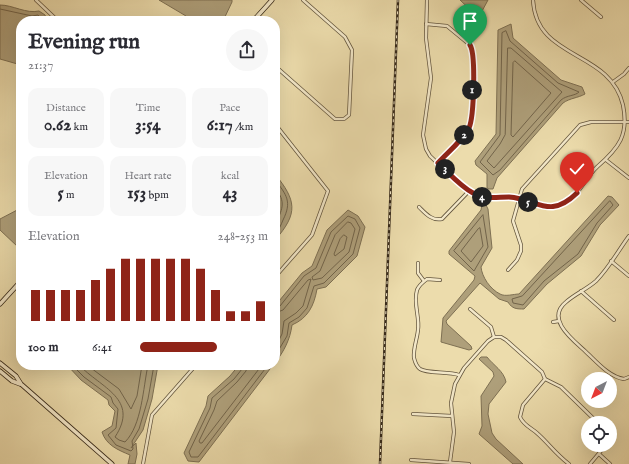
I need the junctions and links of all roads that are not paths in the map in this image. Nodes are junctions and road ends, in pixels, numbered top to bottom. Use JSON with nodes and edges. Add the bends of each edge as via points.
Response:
{"nodes":[{"id":1,"x":36,"y":0,"type":"edge"},
{"id":2,"x":272,"y":0,"type":"edge"},
{"id":3,"x":303,"y":0,"type":"edge"},
{"id":4,"x":427,"y":0,"type":"edge"},
{"id":5,"x":533,"y":0,"type":"edge"},
{"id":6,"x":581,"y":0,"type":"edge"},
{"id":7,"x":53,"y":16,"type":"edge"},
{"id":8,"x":258,"y":16,"type":"edge"},
{"id":9,"x":601,"y":17,"type":"dead end"},
{"id":10,"x":426,"y":24,"type":"junction"},
{"id":11,"x":629,"y":68,"type":"edge"},
{"id":12,"x":280,"y":70,"type":"edge"},
{"id":13,"x":612,"y":82,"type":"junction"},
{"id":14,"x":625,"y":122,"type":"junction"},
{"id":15,"x":629,"y":122,"type":"edge"},
{"id":16,"x":280,"y":130,"type":"edge"},
{"id":17,"x":606,"y":160,"type":"junction"},
{"id":18,"x":438,"y":163,"type":"junction"},
{"id":19,"x":629,"y":178,"type":"edge"},
{"id":20,"x":469,"y":191,"type":"junction"},
{"id":21,"x":518,"y":199,"type":"junction"},
{"id":22,"x":420,"y":207,"type":"dead end"},
{"id":23,"x":629,"y":236,"type":"edge"},
{"id":24,"x":611,"y":261,"type":"junction"},
{"id":25,"x":418,"y":262,"type":"dead end"},
{"id":26,"x":280,"y":270,"type":"edge"},
{"id":27,"x":508,"y":270,"type":"dead end"},
{"id":28,"x":629,"y":276,"type":"edge"},
{"id":29,"x":440,"y":280,"type":"dead end"},
{"id":30,"x":424,"y":281,"type":"junction"},
{"id":31,"x":16,"y":286,"type":"edge"},
{"id":32,"x":581,"y":291,"type":"junction"},
{"id":33,"x":0,"y":304,"type":"edge"},
{"id":34,"x":470,"y":308,"type":"dead end"},
{"id":35,"x":614,"y":320,"type":"dead end"},
{"id":36,"x":559,"y":321,"type":"junction"},
{"id":37,"x":553,"y":322,"type":"dead end"},
{"id":38,"x":494,"y":337,"type":"junction"},
{"id":39,"x":0,"y":363,"type":"edge"},
{"id":40,"x":192,"y":370,"type":"edge"},
{"id":41,"x":0,"y":371,"type":"edge"},
{"id":42,"x":459,"y":375,"type":"junction"},
{"id":43,"x":629,"y":377,"type":"edge"},
{"id":44,"x":545,"y":380,"type":"junction"},
{"id":45,"x":21,"y":384,"type":"junction"},
{"id":46,"x":413,"y":414,"type":"dead end"},
{"id":47,"x":452,"y":416,"type":"junction"},
{"id":48,"x":591,"y":416,"type":"edge"},
{"id":49,"x":599,"y":454,"type":"joint"},
{"id":50,"x":411,"y":460,"type":"dead end"},
{"id":51,"x":450,"y":462,"type":"junction"},
{"id":52,"x":112,"y":464,"type":"edge"},
{"id":53,"x":143,"y":464,"type":"edge"},
{"id":54,"x":468,"y":464,"type":"edge"},
{"id":55,"x":569,"y":464,"type":"edge"},
{"id":56,"x":590,"y":464,"type":"edge"},
{"id":57,"x":610,"y":464,"type":"edge"}],
"edges":[{"from":1,"to":7,"type":"street"},
{"from":2,"to":8,"type":"street"},
{"from":3,"to":12,"type":"street","via":[[345,37],[350,45],[352,55],[348,116],[342,120],[335,119]]},
{"from":4,"to":10,"type":"street"},
{"from":5,"to":13,"type":"street","via":[[537,22],[544,32],[573,55],[599,68]]},
{"from":6,"to":9,"type":"street"},
{"from":10,"to":18,"type":"street","via":[[431,78],[423,141],[430,156]]},
{"from":10,"to":18,"type":"street","via":[[448,26],[470,45],[474,56],[471,121],[465,133]]},
{"from":11,"to":13,"type":"street"},
{"from":13,"to":14,"type":"street","via":[[621,96]]},
{"from":14,"to":15,"type":"street"},
{"from":14,"to":17,"type":"street","via":[[623,138]]},
{"from":14,"to":21,"type":"street","via":[[588,122],[576,128],[525,185]]},
{"from":16,"to":26,"type":"street","via":[[328,192],[312,235]]},
{"from":17,"to":19,"type":"street"},
{"from":17,"to":21,"type":"street","via":[[571,198],[558,205],[543,207]]},
{"from":18,"to":20,"type":"street"},
{"from":20,"to":21,"type":"street","via":[[480,196]]},
{"from":20,"to":22,"type":"street","via":[[442,219],[431,218]]},
{"from":21,"to":27,"type":"street","via":[[513,221],[521,248],[517,260]]},
{"from":23,"to":24,"type":"street"},
{"from":24,"to":28,"type":"street"},
{"from":24,"to":32,"type":"street","via":[[597,280]]},
{"from":25,"to":30,"type":"street","via":[[418,273]]},
{"from":29,"to":30,"type":"street","via":[[432,278]]},
{"from":30,"to":42,"type":"street","via":[[417,291],[418,325],[414,349],[416,365],[424,370]]},
{"from":31,"to":33,"type":"street"},
{"from":32,"to":35,"type":"street"},
{"from":32,"to":36,"type":"street","via":[[564,303]]},
{"from":34,"to":38,"type":"street","via":[[491,327]]},
{"from":36,"to":37,"type":"street"},
{"from":36,"to":43,"type":"street","via":[[564,332],[608,371],[619,378]]},
{"from":38,"to":42,"type":"street","via":[[488,340]]},
{"from":38,"to":44,"type":"street","via":[[506,340],[542,372]]},
{"from":39,"to":45,"type":"street","via":[[16,376]]},
{"from":40,"to":53,"type":"street","via":[[152,416]]},
{"from":41,"to":45,"type":"street","via":[[12,381]]},
{"from":42,"to":47,"type":"street","via":[[453,390]]},
{"from":44,"to":48,"type":"street","via":[[561,387]]},
{"from":44,"to":55,"type":"street","via":[[523,405],[520,417],[524,424]]},
{"from":45,"to":52,"type":"street"},
{"from":46,"to":47,"type":"street"},
{"from":47,"to":51,"type":"street","via":[[454,432]]},
{"from":49,"to":56,"type":"street"},
{"from":49,"to":57,"type":"street"},
{"from":50,"to":51,"type":"street"},
{"from":51,"to":54,"type":"street"}]}
